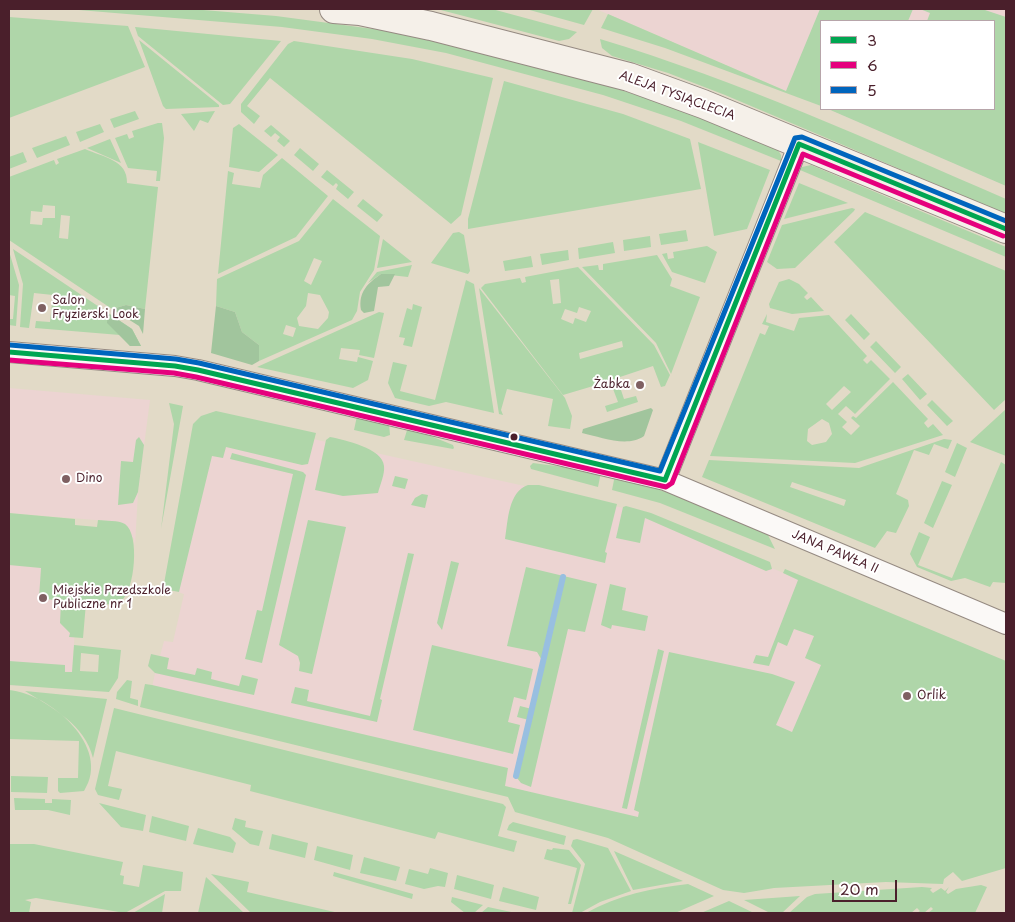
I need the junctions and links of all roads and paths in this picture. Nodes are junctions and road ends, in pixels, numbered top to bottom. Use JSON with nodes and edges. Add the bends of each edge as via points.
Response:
{"nodes":[{"id":1,"x":334,"y":9,"type":"edge"},
{"id":2,"x":799,"y":144,"type":"junction"},
{"id":3,"x":1006,"y":229,"type":"edge"},
{"id":4,"x":9,"y":352,"type":"edge"},
{"id":5,"x":665,"y":480,"type":"junction"},
{"id":6,"x":1006,"y":624,"type":"edge"}],
"edges":[{"from":1,"to":2,"type":"street","name":"ALEJA TYSIĄCLECIA","via":[[360,11],[431,26],[580,63],[703,104]]},
{"from":2,"to":3,"type":"street","name":"ALEJA TYSIĄCLECIA"},
{"from":2,"to":5,"type":"street"},
{"from":4,"to":5,"type":"street","name":"JANA PAWŁA II","via":[[190,369]]},
{"from":5,"to":6,"type":"street","name":"JANA PAWŁA II"}]}
